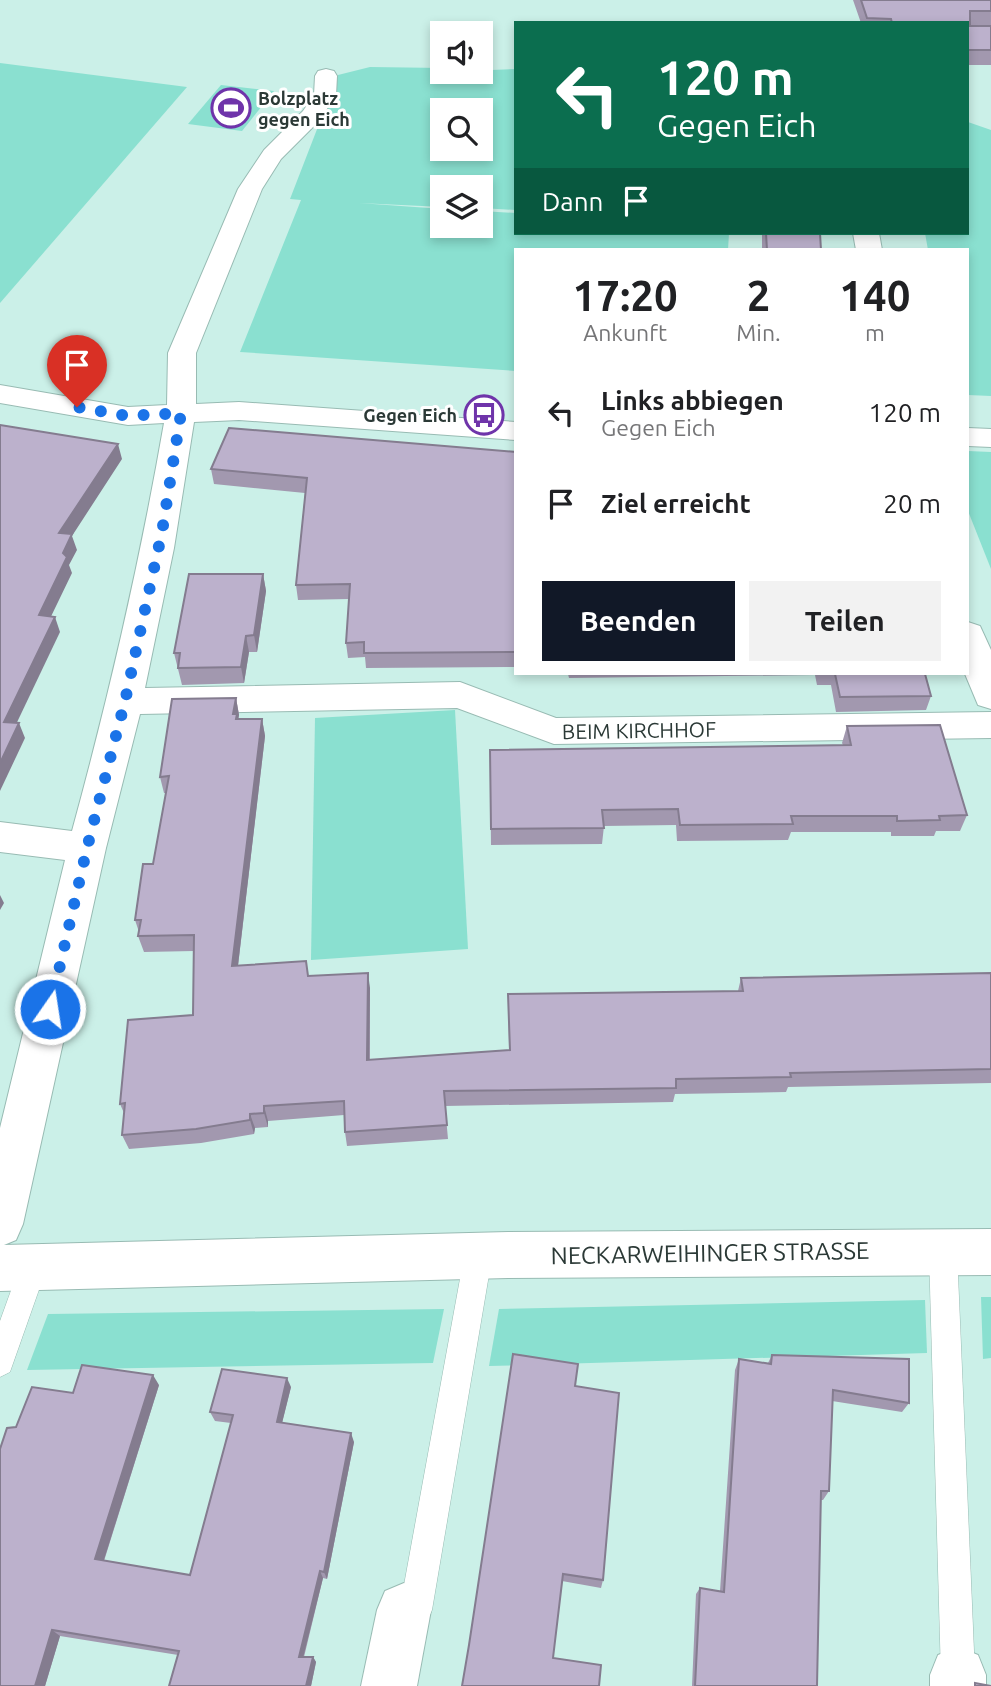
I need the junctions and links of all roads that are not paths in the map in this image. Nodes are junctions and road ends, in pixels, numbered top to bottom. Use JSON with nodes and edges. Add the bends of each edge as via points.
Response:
{"nodes":[{"id":1,"x":326,"y":76,"type":"dead end"},
{"id":2,"x":0,"y":394,"type":"edge"},
{"id":3,"x":181,"y":413,"type":"junction"},
{"id":4,"x":514,"y":431,"type":"edge"},
{"id":5,"x":969,"y":437,"type":"edge"},
{"id":6,"x":991,"y":438,"type":"edge"},
{"id":7,"x":969,"y":637,"type":"edge"},
{"id":8,"x":991,"y":696,"type":"edge"},
{"id":9,"x":125,"y":701,"type":"junction"},
{"id":10,"x":991,"y":725,"type":"edge"},
{"id":11,"x":0,"y":837,"type":"edge"},
{"id":12,"x":87,"y":848,"type":"junction"},
{"id":13,"x":0,"y":1224,"type":"edge"},
{"id":14,"x":943,"y":1251,"type":"junction"},
{"id":15,"x":991,"y":1252,"type":"edge"},
{"id":16,"x":478,"y":1256,"type":"junction"},
{"id":17,"x":17,"y":1268,"type":"edge"},
{"id":18,"x":0,"y":1362,"type":"edge"},
{"id":19,"x":404,"y":1610,"type":"joint"},
{"id":20,"x":958,"y":1680,"type":"edge"},
{"id":21,"x":389,"y":1686,"type":"edge"}],
"edges":[{"from":1,"to":3,"type":"street","via":[[325,94],[312,116],[272,155],[250,189],[182,353]]},
{"from":2,"to":3,"type":"street","via":[[128,416]]},
{"from":3,"to":4,"type":"street","via":[[239,411]]},
{"from":3,"to":9,"type":"street","via":[[162,532]]},
{"from":5,"to":6,"type":"street"},
{"from":7,"to":8,"type":"street"},
{"from":9,"to":10,"type":"street","name":"BEIM KIRCHHOF","via":[[460,695],[554,731]]},
{"from":9,"to":12,"type":"street"},
{"from":11,"to":12,"type":"street"},
{"from":12,"to":13,"type":"street"},
{"from":14,"to":15,"type":"street","name":"NECKARWEIHINGER STRASSE"},
{"from":14,"to":16,"type":"street","name":"NECKARWEIHINGER STRASSE"},
{"from":14,"to":20,"type":"lane"},
{"from":16,"to":17,"type":"street","name":"NECKARWEIHINGER STRASSE"},
{"from":16,"to":19,"type":"lane","via":[[416,1610]]},
{"from":17,"to":18,"type":"lane","name":"NECKARWEIHINGER STRASSE"},
{"from":19,"to":21,"type":"street"}]}
